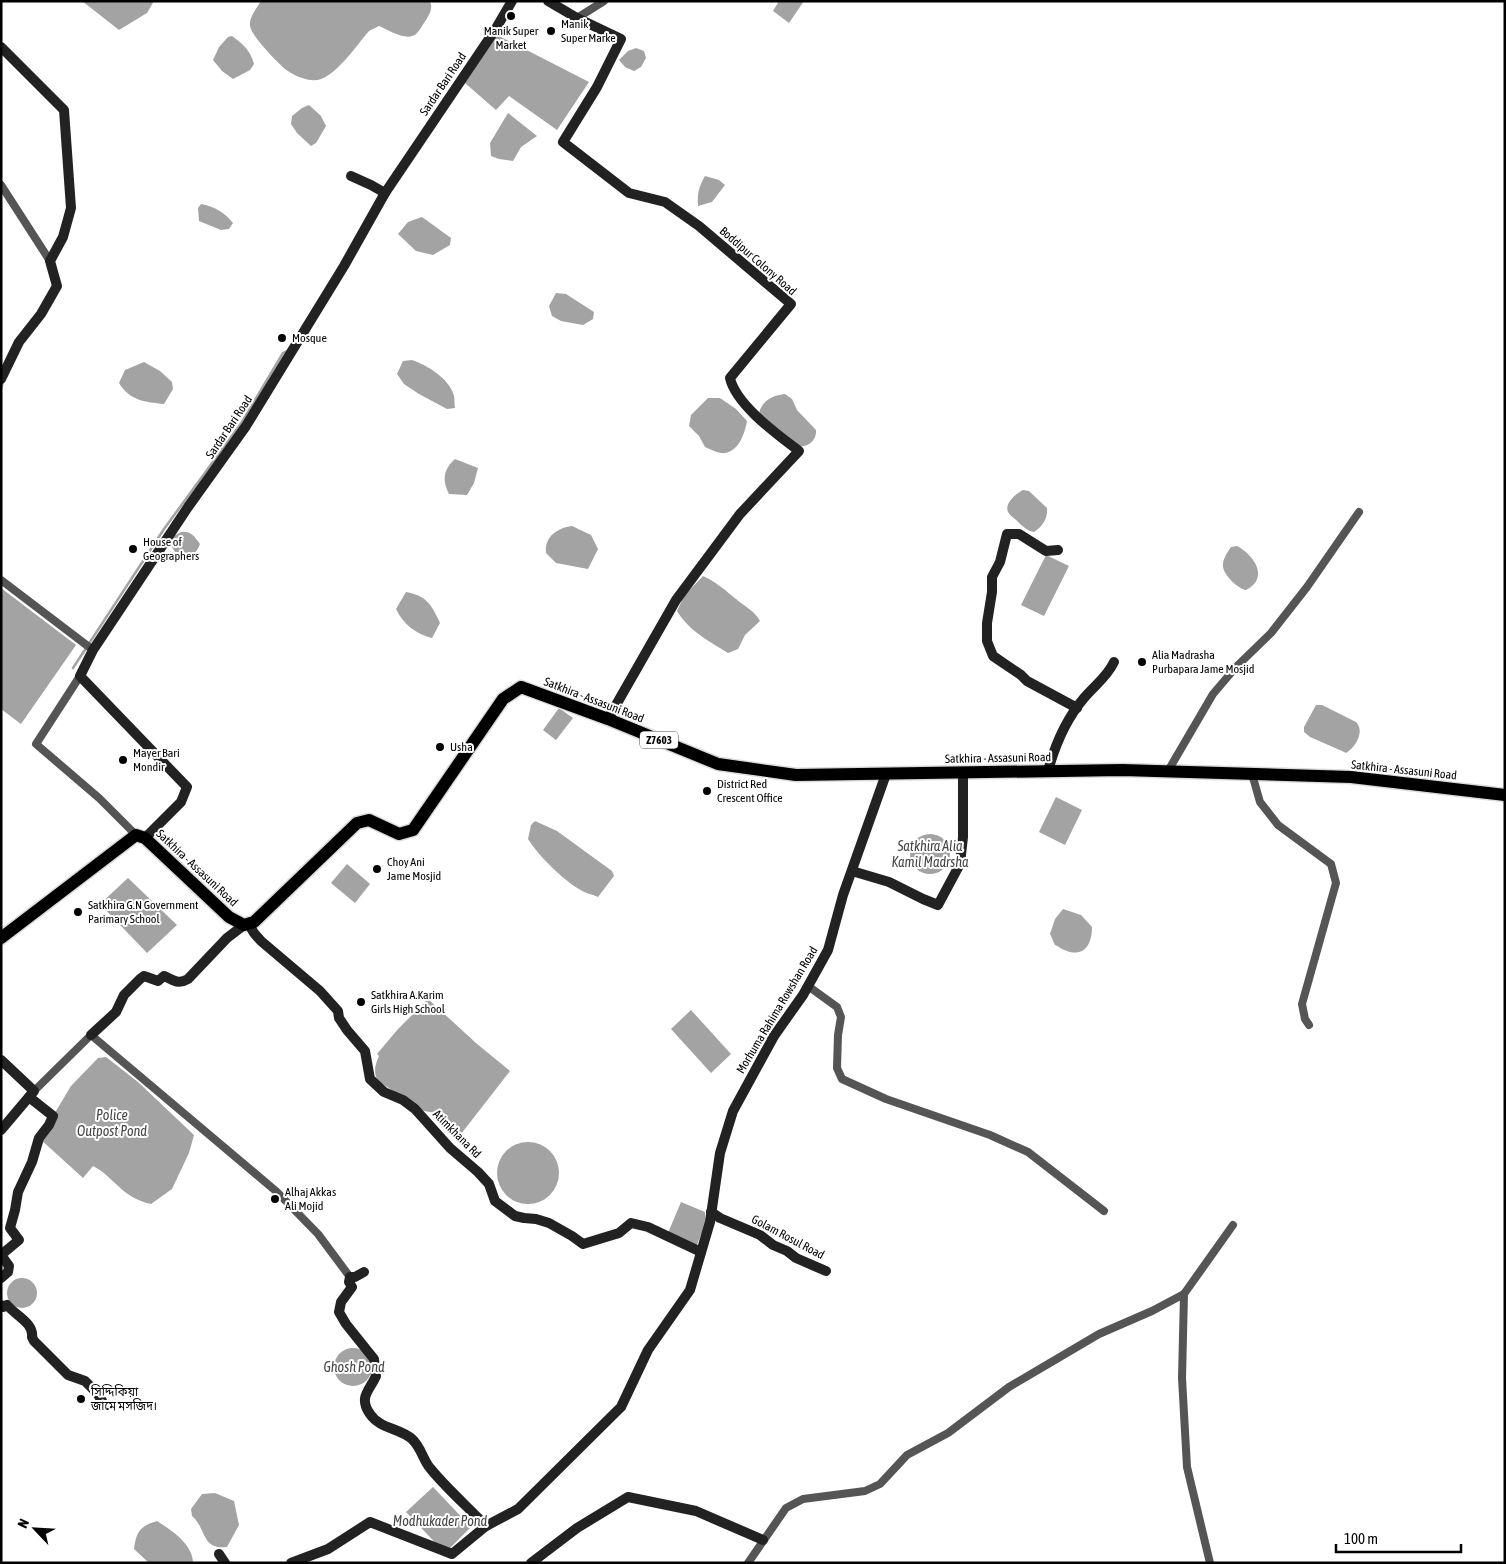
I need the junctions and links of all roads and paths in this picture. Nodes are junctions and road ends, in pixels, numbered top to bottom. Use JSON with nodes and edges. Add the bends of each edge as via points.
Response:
{"nodes":[{"id":1,"x":512,"y":1,"type":"edge"},
{"id":2,"x":548,"y":1,"type":"edge"},
{"id":3,"x":604,"y":1,"type":"edge"},
{"id":4,"x":577,"y":18,"type":"junction"},
{"id":5,"x":1,"y":47,"type":"edge"},
{"id":6,"x":351,"y":176,"type":"dead end"},
{"id":7,"x":1,"y":184,"type":"edge"},
{"id":8,"x":385,"y":194,"type":"junction"},
{"id":9,"x":50,"y":261,"type":"junction"},
{"id":10,"x":2,"y":377,"type":"edge"},
{"id":11,"x":1359,"y":512,"type":"dead end"},
{"id":12,"x":1058,"y":550,"type":"dead end"},
{"id":13,"x":1,"y":580,"type":"edge"},
{"id":14,"x":94,"y":650,"type":"junction"},
{"id":15,"x":1114,"y":662,"type":"dead end"},
{"id":16,"x":80,"y":676,"type":"junction"},
{"id":17,"x":1077,"y":708,"type":"junction"},
{"id":18,"x":608,"y":719,"type":"junction"},
{"id":19,"x":1048,"y":771,"type":"junction"},
{"id":20,"x":1168,"y":771,"type":"junction"},
{"id":21,"x":962,"y":772,"type":"junction"},
{"id":22,"x":886,"y":774,"type":"junction"},
{"id":23,"x":1252,"y":774,"type":"junction"},
{"id":24,"x":1505,"y":795,"type":"edge"},
{"id":25,"x":140,"y":836,"type":"junction"},
{"id":26,"x":852,"y":871,"type":"junction"},
{"id":27,"x":246,"y":924,"type":"junction"},
{"id":28,"x":1,"y":938,"type":"edge"},
{"id":29,"x":808,"y":986,"type":"junction"},
{"id":30,"x":1309,"y":1025,"type":"dead end"},
{"id":31,"x":91,"y":1035,"type":"junction"},
{"id":32,"x":1,"y":1060,"type":"edge"},
{"id":33,"x":32,"y":1094,"type":"junction"},
{"id":34,"x":1,"y":1130,"type":"edge"},
{"id":35,"x":1104,"y":1211,"type":"dead end"},
{"id":36,"x":711,"y":1212,"type":"junction"},
{"id":37,"x":1233,"y":1225,"type":"dead end"},
{"id":38,"x":701,"y":1252,"type":"junction"},
{"id":39,"x":364,"y":1272,"type":"dead end"},
{"id":40,"x":826,"y":1272,"type":"dead end"},
{"id":41,"x":350,"y":1277,"type":"junction"},
{"id":42,"x":1,"y":1278,"type":"edge"},
{"id":43,"x":1184,"y":1294,"type":"junction"},
{"id":44,"x":2,"y":1306,"type":"edge"},
{"id":45,"x":102,"y":1401,"type":"dead end"},
{"id":46,"x":486,"y":1526,"type":"junction"},
{"id":47,"x":763,"y":1540,"type":"junction"},
{"id":48,"x":291,"y":1563,"type":"edge"},
{"id":49,"x":531,"y":1563,"type":"edge"},
{"id":50,"x":748,"y":1563,"type":"edge"},
{"id":51,"x":1210,"y":1563,"type":"edge"}],
"edges":[{"from":1,"to":8,"type":"main road","name":"Sardar Bari Road"},
{"from":2,"to":4,"type":"main road","name":"Boddipur Colony Road"},
{"from":3,"to":4,"type":"street"},
{"from":4,"to":18,"type":"main road","name":"Boddipur Colony Road","via":[[621,39],[597,87],[563,142],[629,193],[665,202],[699,226],[791,304],[730,378],[732,386],[759,420],[799,452],[740,514],[676,600]]},
{"from":5,"to":9,"type":"main road","via":[[64,110],[71,208],[63,238]]},
{"from":6,"to":8,"type":"main road"},
{"from":7,"to":9,"type":"street"},
{"from":8,"to":14,"type":"main road","name":"Sardar Bari Road","via":[[246,426],[188,507]]},
{"from":9,"to":10,"type":"main road","via":[[57,286],[19,342]]},
{"from":11,"to":20,"type":"street","via":[[1271,633],[1213,694]]},
{"from":12,"to":17,"type":"main road","via":[[1046,551],[1019,534],[1008,534],[992,577],[987,640],[993,656],[1027,681]]},
{"from":13,"to":14,"type":"street"},
{"from":14,"to":16,"type":"main road","name":"Sardar Bari Road"},
{"from":15,"to":17,"type":"main road","via":[[1108,674]]},
{"from":16,"to":25,"type":"street","via":[[36,744]]},
{"from":16,"to":25,"type":"main road","via":[[187,787],[181,802]]},
{"from":17,"to":19,"type":"main road","via":[[1056,747]]},
{"from":18,"to":22,"type":"main road","name":"Satkhira - Assasuni Road","number":"Z7603","via":[[718,764],[796,775]]},
{"from":18,"to":27,"type":"main road","name":"Satkhira - Assasuni Road","number":"Z7603","via":[[521,687],[503,699],[413,830],[399,834],[369,820],[357,823],[254,922]]},
{"from":19,"to":20,"type":"main road","name":"Satkhira - Assasuni Road","number":"Z7603"},
{"from":19,"to":21,"type":"main road","name":"Satkhira - Assasuni Road","number":"Z7603"},
{"from":20,"to":23,"type":"main road","name":"Satkhira - Assasuni Road","number":"Z7603"},
{"from":21,"to":22,"type":"main road","name":"Satkhira - Assasuni Road","number":"Z7603"},
{"from":21,"to":26,"type":"main road","via":[[960,864],[938,905],[889,882]]},
{"from":22,"to":26,"type":"main road","name":"Morhuma Rahima Rowshan Road"},
{"from":23,"to":24,"type":"main road","name":"Satkhira - Assasuni Road","number":"Z7603","via":[[1351,777]]},
{"from":23,"to":30,"type":"street","via":[[1260,802],[1278,825],[1330,864],[1336,883],[1302,1004]]},
{"from":25,"to":27,"type":"main road","name":"Satkhira - Assasuni Road","via":[[229,917]]},
{"from":25,"to":28,"type":"main road","name":"Satkhira - Assasuni Road"},
{"from":26,"to":29,"type":"main road","name":"Morhuma Rahima Rowshan Road","via":[[828,950]]},
{"from":27,"to":31,"type":"main road","via":[[227,938],[183,982],[164,976],[158,981],[142,977],[124,995],[116,1012]]},
{"from":27,"to":38,"type":"main road","name":"Atimkhana Rd","via":[[338,1011],[346,1030],[364,1051],[370,1079],[384,1092],[415,1109],[489,1184],[495,1201],[515,1216],[549,1223],[584,1244],[619,1233],[631,1223],[648,1227]]},
{"from":29,"to":35,"type":"street","via":[[837,1007],[841,1017],[837,1068],[842,1079],[886,1099],[990,1134],[1028,1152]]},
{"from":29,"to":36,"type":"main road","name":"Morhuma Rahima Rowshan Road","via":[[774,1036],[733,1111],[720,1153]]},
{"from":31,"to":33,"type":"street"},
{"from":31,"to":41,"type":"street","via":[[278,1192],[318,1234]]},
{"from":32,"to":33,"type":"main road"},
{"from":33,"to":34,"type":"main road"},
{"from":33,"to":42,"type":"main road","via":[[53,1116],[39,1138],[18,1192],[10,1228],[19,1240],[1,1255],[9,1266]]},
{"from":36,"to":38,"type":"main road","name":"Morhuma Rahima Rowshan Road"},
{"from":36,"to":40,"type":"main road","name":"Golam Rosul Road"},
{"from":37,"to":43,"type":"street"},
{"from":38,"to":46,"type":"main road","name":"Morhuma Rahima Rowshan Road","via":[[690,1290],[648,1350],[621,1407],[518,1508]]},
{"from":39,"to":41,"type":"main road"},
{"from":41,"to":46,"type":"main road","via":[[352,1287],[341,1302],[340,1312],[374,1358],[376,1376],[365,1399],[370,1414],[385,1426],[412,1438],[424,1455],[426,1464]]},
{"from":43,"to":47,"type":"street","via":[[1100,1334],[1010,1387],[948,1433],[907,1455],[880,1484],[865,1491],[803,1499],[786,1508]]},
{"from":43,"to":51,"type":"street","via":[[1182,1378],[1187,1467]]},
{"from":44,"to":45,"type":"main road","via":[[7,1305],[24,1319],[34,1341],[68,1375],[86,1381]]},
{"from":46,"to":48,"type":"main road","name":"Morhuma Rahima Rowshan Road","via":[[452,1554],[370,1522],[328,1549]]},
{"from":47,"to":49,"type":"main road","via":[[696,1511],[628,1497],[577,1528]]},
{"from":47,"to":50,"type":"street"}]}
